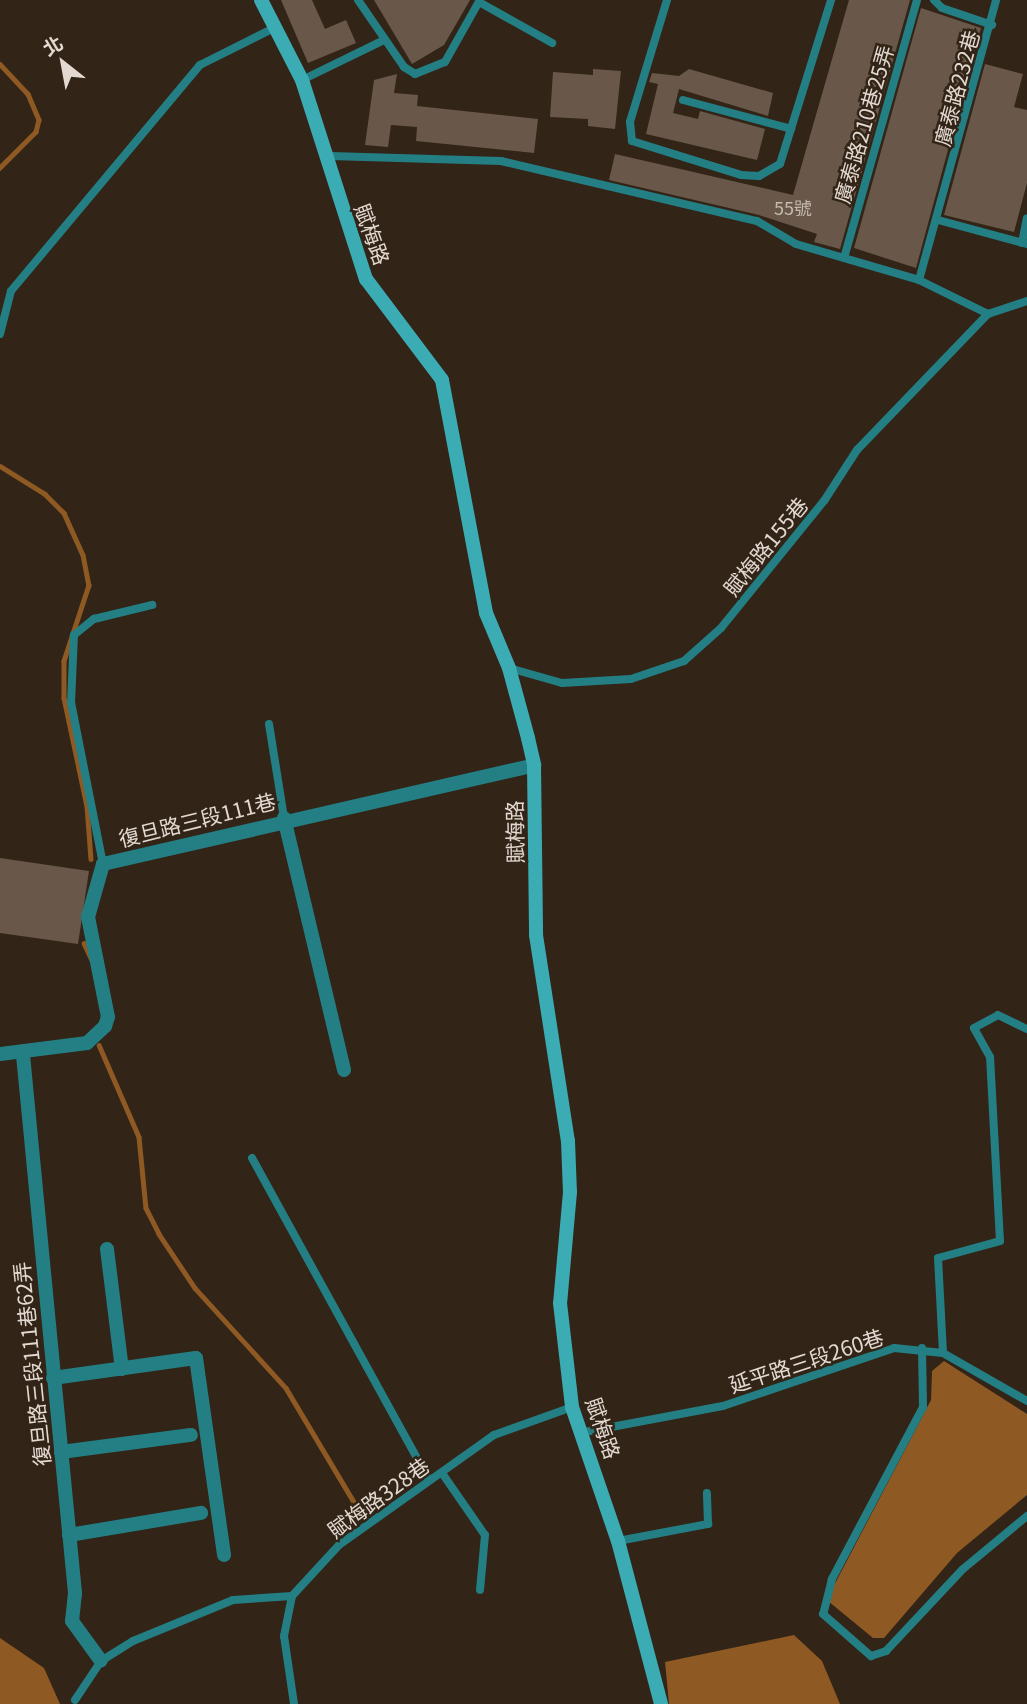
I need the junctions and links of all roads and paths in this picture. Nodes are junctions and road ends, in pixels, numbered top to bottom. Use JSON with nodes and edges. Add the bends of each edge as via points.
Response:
{"nodes":[{"id":1,"x":261,"y":0,"type":"edge"},
{"id":2,"x":358,"y":0,"type":"edge"},
{"id":3,"x":655,"y":0,"type":"edge"},
{"id":4,"x":831,"y":0,"type":"edge"},
{"id":5,"x":917,"y":0,"type":"edge"},
{"id":6,"x":934,"y":0,"type":"edge"},
{"id":7,"x":996,"y":0,"type":"edge"},
{"id":8,"x":480,"y":1,"type":"edge"},
{"id":9,"x":667,"y":1,"type":"edge"},
{"id":10,"x":992,"y":25,"type":"junction"},
{"id":11,"x":274,"y":28,"type":"junction"},
{"id":12,"x":384,"y":40,"type":"junction"},
{"id":13,"x":552,"y":43,"type":"dead end"},
{"id":14,"x":302,"y":79,"type":"junction"},
{"id":15,"x":683,"y":100,"type":"dead end"},
{"id":16,"x":791,"y":129,"type":"junction"},
{"id":17,"x":330,"y":156,"type":"junction"},
{"id":18,"x":1027,"y":218,"type":"edge"},
{"id":19,"x":938,"y":220,"type":"junction"},
{"id":20,"x":1024,"y":243,"type":"edge"},
{"id":21,"x":844,"y":258,"type":"junction"},
{"id":22,"x":919,"y":280,"type":"junction"},
{"id":23,"x":1027,"y":301,"type":"edge"},
{"id":24,"x":988,"y":314,"type":"junction"},
{"id":25,"x":0,"y":334,"type":"edge"},
{"id":26,"x":152,"y":606,"type":"dead end"},
{"id":27,"x":509,"y":667,"type":"junction"},
{"id":28,"x":270,"y":724,"type":"dead end"},
{"id":29,"x":534,"y":765,"type":"junction"},
{"id":30,"x":284,"y":818,"type":"junction"},
{"id":31,"x":103,"y":864,"type":"junction"},
{"id":32,"x":1027,"y":1029,"type":"edge"},
{"id":33,"x":0,"y":1054,"type":"edge"},
{"id":34,"x":23,"y":1055,"type":"junction"},
{"id":35,"x":344,"y":1070,"type":"dead end"},
{"id":36,"x":252,"y":1158,"type":"dead end"},
{"id":37,"x":107,"y":1249,"type":"dead end"},
{"id":38,"x":922,"y":1348,"type":"junction"},
{"id":39,"x":943,"y":1353,"type":"junction"},
{"id":40,"x":122,"y":1369,"type":"junction"},
{"id":41,"x":53,"y":1378,"type":"junction"},
{"id":42,"x":1027,"y":1401,"type":"edge"},
{"id":43,"x":572,"y":1407,"type":"junction"},
{"id":44,"x":585,"y":1432,"type":"junction"},
{"id":45,"x":191,"y":1435,"type":"dead end"},
{"id":46,"x":61,"y":1452,"type":"junction"},
{"id":47,"x":442,"y":1472,"type":"junction"},
{"id":48,"x":429,"y":1480,"type":"junction"},
{"id":49,"x":707,"y":1493,"type":"dead end"},
{"id":50,"x":201,"y":1513,"type":"dead end"},
{"id":51,"x":1027,"y":1516,"type":"edge"},
{"id":52,"x":69,"y":1535,"type":"junction"},
{"id":53,"x":618,"y":1541,"type":"junction"},
{"id":54,"x":224,"y":1555,"type":"dead end"},
{"id":55,"x":480,"y":1590,"type":"dead end"},
{"id":56,"x":292,"y":1596,"type":"junction"},
{"id":57,"x":101,"y":1661,"type":"junction"},
{"id":58,"x":75,"y":1700,"type":"dead end"},
{"id":59,"x":294,"y":1704,"type":"edge"},
{"id":60,"x":661,"y":1704,"type":"edge"}],
"edges":[{"from":1,"to":11,"type":"street","name":"賦梅路"},
{"from":2,"to":12,"type":"lane"},
{"from":3,"to":9,"type":"lane"},
{"from":4,"to":16,"type":"lane"},
{"from":5,"to":21,"type":"lane","name":"廣泰路210巷25弄"},
{"from":6,"to":10,"type":"lane","name":"廣泰路232巷","via":[[942,8]]},
{"from":7,"to":10,"type":"lane"},
{"from":8,"to":12,"type":"lane","via":[[444,62],[431,70],[415,74],[404,67]]},
{"from":8,"to":13,"type":"lane"},
{"from":9,"to":16,"type":"lane","via":[[630,122],[632,141],[729,172],[759,176],[780,164]]},
{"from":10,"to":19,"type":"lane","name":"廣泰路232巷"},
{"from":11,"to":14,"type":"street","name":"賦梅路"},
{"from":11,"to":25,"type":"lane","via":[[200,65],[11,291]]},
{"from":12,"to":14,"type":"lane"},
{"from":14,"to":17,"type":"street","name":"賦梅路"},
{"from":15,"to":16,"type":"lane"},
{"from":17,"to":21,"type":"lane","via":[[501,161],[757,221],[796,244]]},
{"from":17,"to":27,"type":"street","name":"賦梅路","via":[[339,203],[366,279],[442,380],[486,612]]},
{"from":18,"to":20,"type":"lane"},
{"from":19,"to":20,"type":"lane"},
{"from":19,"to":22,"type":"lane","name":"廣泰路232巷"},
{"from":21,"to":22,"type":"lane"},
{"from":22,"to":24,"type":"lane"},
{"from":23,"to":24,"type":"lane"},
{"from":24,"to":27,"type":"lane","name":"賦梅路155巷","via":[[857,450],[824,501],[721,628],[684,661],[631,679],[562,682]]},
{"from":26,"to":31,"type":"lane","via":[[94,619],[74,635],[71,703]]},
{"from":27,"to":29,"type":"street","name":"賦梅路"},
{"from":28,"to":30,"type":"lane"},
{"from":29,"to":30,"type":"street","name":"復旦路三段111巷"},
{"from":29,"to":43,"type":"street","name":"賦梅路","via":[[536,935],[568,1141],[570,1192],[560,1303]]},
{"from":30,"to":31,"type":"street","name":"復旦路三段111巷"},
{"from":30,"to":35,"type":"street"},
{"from":31,"to":34,"type":"street","name":"復旦路三段111巷","via":[[93,883],[88,917],[108,1017],[105,1026],[87,1043]]},
{"from":32,"to":39,"type":"lane","via":[[998,1015],[974,1028],[990,1057],[1000,1241],[938,1258]]},
{"from":33,"to":34,"type":"street","name":"復旦路三段111巷"},
{"from":34,"to":41,"type":"street","name":"復旦路三段111巷62弄"},
{"from":36,"to":48,"type":"lane"},
{"from":37,"to":40,"type":"street"},
{"from":38,"to":39,"type":"lane","name":"延平路三段260巷"},
{"from":38,"to":44,"type":"lane","name":"延平路三段260巷","via":[[894,1348],[850,1360],[723,1406]]},
{"from":38,"to":51,"type":"lane","via":[[923,1407],[832,1579],[823,1614],[871,1656],[886,1651],[962,1569]]},
{"from":39,"to":42,"type":"lane","name":"延平路三段260巷"},
{"from":40,"to":41,"type":"street"},
{"from":40,"to":54,"type":"street","via":[[195,1358]]},
{"from":41,"to":46,"type":"street","name":"復旦路三段111巷62弄"},
{"from":43,"to":44,"type":"street","name":"賦梅路"},
{"from":43,"to":47,"type":"lane","name":"賦梅路328巷","via":[[494,1436]]},
{"from":44,"to":53,"type":"street","name":"賦梅路"},
{"from":45,"to":46,"type":"street"},
{"from":46,"to":52,"type":"street","name":"復旦路三段111巷62弄"},
{"from":47,"to":48,"type":"lane","name":"賦梅路328巷"},
{"from":47,"to":55,"type":"lane","via":[[485,1535]]},
{"from":48,"to":56,"type":"lane","name":"賦梅路328巷","via":[[340,1545]]},
{"from":49,"to":53,"type":"lane","via":[[708,1524]]},
{"from":50,"to":52,"type":"street"},
{"from":52,"to":57,"type":"street","name":"復旦路三段111巷62弄","via":[[72,1621]]},
{"from":53,"to":60,"type":"street","name":"賦梅路"},
{"from":56,"to":57,"type":"lane","via":[[233,1600],[182,1617]]},
{"from":56,"to":59,"type":"lane","via":[[284,1636]]},
{"from":57,"to":58,"type":"lane"}]}
